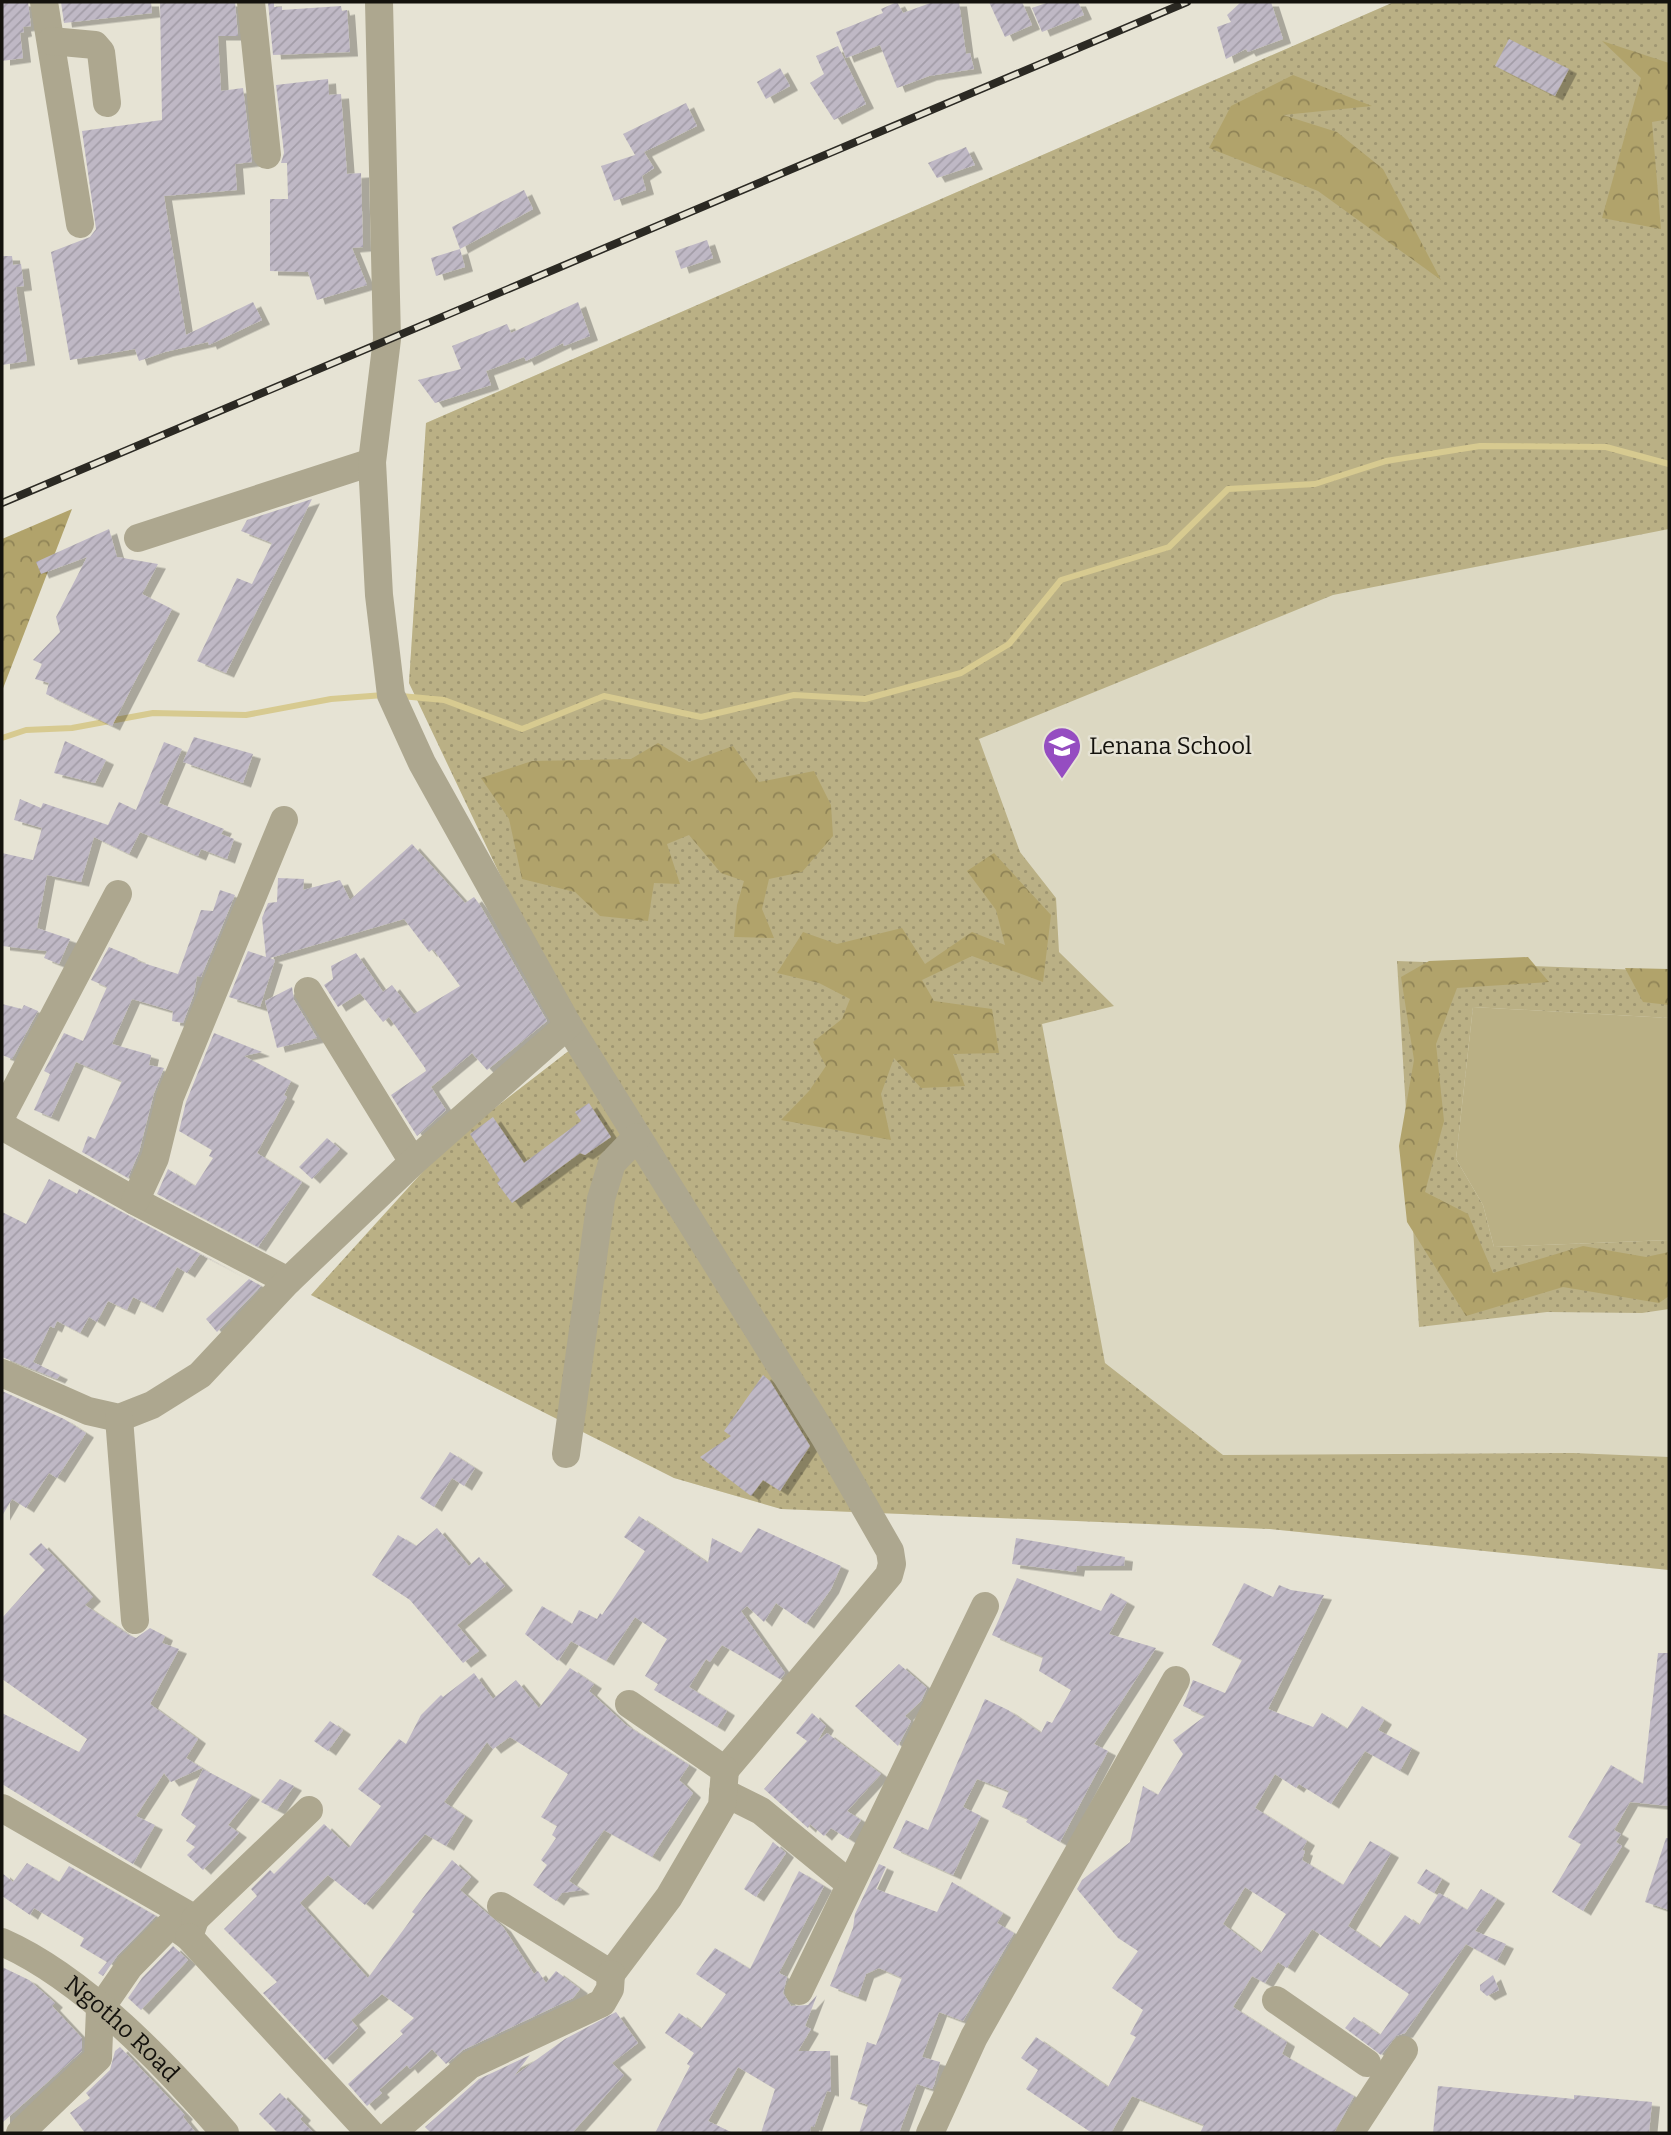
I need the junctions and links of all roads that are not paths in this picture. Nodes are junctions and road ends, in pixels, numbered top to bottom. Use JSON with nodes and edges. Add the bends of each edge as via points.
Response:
{"nodes":[{"id":1,"x":44,"y":2,"type":"edge"},
{"id":2,"x":251,"y":2,"type":"edge"},
{"id":3,"x":379,"y":2,"type":"edge"},
{"id":4,"x":51,"y":41,"type":"junction"},
{"id":5,"x":107,"y":103,"type":"dead end"},
{"id":6,"x":267,"y":155,"type":"dead end"},
{"id":7,"x":80,"y":224,"type":"dead end"},
{"id":8,"x":372,"y":462,"type":"junction"},
{"id":9,"x":138,"y":538,"type":"dead end"},
{"id":10,"x":284,"y":820,"type":"dead end"},
{"id":11,"x":118,"y":894,"type":"dead end"},
{"id":12,"x":308,"y":991,"type":"dead end"},
{"id":13,"x":568,"y":1025,"type":"junction"},
{"id":14,"x":2,"y":1115,"type":"edge"},
{"id":15,"x":2,"y":1126,"type":"edge"},
{"id":16,"x":638,"y":1137,"type":"junction"},
{"id":17,"x":413,"y":1162,"type":"junction"},
{"id":18,"x":135,"y":1201,"type":"junction"},
{"id":19,"x":288,"y":1281,"type":"junction"},
{"id":20,"x":2,"y":1373,"type":"edge"},
{"id":21,"x":119,"y":1418,"type":"junction"},
{"id":22,"x":566,"y":1454,"type":"dead end"},
{"id":23,"x":985,"y":1606,"type":"dead end"},
{"id":24,"x":135,"y":1620,"type":"dead end"},
{"id":25,"x":1176,"y":1680,"type":"dead end"},
{"id":26,"x":629,"y":1704,"type":"dead end"},
{"id":27,"x":724,"y":1781,"type":"junction"},
{"id":28,"x":2,"y":1808,"type":"edge"},
{"id":29,"x":309,"y":1810,"type":"dead end"},
{"id":30,"x":850,"y":1884,"type":"junction"},
{"id":31,"x":501,"y":1906,"type":"dead end"},
{"id":32,"x":192,"y":1928,"type":"junction"},
{"id":33,"x":2,"y":1942,"type":"edge"},
{"id":34,"x":611,"y":1974,"type":"junction"},
{"id":35,"x":799,"y":1991,"type":"dead end"},
{"id":36,"x":1276,"y":2000,"type":"dead end"},
{"id":37,"x":100,"y":2009,"type":"junction"},
{"id":38,"x":1404,"y":2050,"type":"dead end"},
{"id":39,"x":1367,"y":2063,"type":"dead end"},
{"id":40,"x":20,"y":2133,"type":"edge"},
{"id":41,"x":225,"y":2133,"type":"edge"},
{"id":42,"x":370,"y":2133,"type":"edge"},
{"id":43,"x":392,"y":2133,"type":"edge"},
{"id":44,"x":930,"y":2133,"type":"edge"},
{"id":45,"x":1350,"y":2133,"type":"edge"}],
"edges":[{"from":1,"to":4,"type":"street"},
{"from":2,"to":6,"type":"street"},
{"from":3,"to":8,"type":"street","via":[[387,339]]},
{"from":4,"to":5,"type":"street","via":[[95,45],[101,52]]},
{"from":4,"to":7,"type":"street"},
{"from":8,"to":9,"type":"street"},
{"from":8,"to":13,"type":"street","via":[[379,595],[391,695],[422,763]]},
{"from":10,"to":18,"type":"street","via":[[170,1097],[155,1158]]},
{"from":11,"to":14,"type":"street"},
{"from":12,"to":17,"type":"street"},
{"from":13,"to":16,"type":"street"},
{"from":13,"to":17,"type":"street"},
{"from":15,"to":18,"type":"street"},
{"from":16,"to":22,"type":"street","via":[[612,1163],[601,1199]]},
{"from":16,"to":27,"type":"street","via":[[824,1436],[884,1537],[892,1564],[889,1575]]},
{"from":17,"to":19,"type":"street"},
{"from":18,"to":19,"type":"street"},
{"from":19,"to":21,"type":"street","via":[[200,1375],[152,1405]]},
{"from":20,"to":21,"type":"street","via":[[88,1411]]},
{"from":21,"to":24,"type":"street"},
{"from":23,"to":30,"type":"street"},
{"from":25,"to":44,"type":"street","via":[[974,2037]]},
{"from":26,"to":27,"type":"street"},
{"from":27,"to":30,"type":"street"},
{"from":27,"to":34,"type":"street","via":[[722,1806],[669,1897]]},
{"from":28,"to":32,"type":"street"},
{"from":29,"to":32,"type":"street"},
{"from":30,"to":35,"type":"street"},
{"from":31,"to":34,"type":"street"},
{"from":32,"to":37,"type":"street","via":[[171,1924],[129,1967]]},
{"from":32,"to":42,"type":"street"},
{"from":33,"to":37,"type":"street","name":"Ngotho Road","via":[[65,1979]]},
{"from":34,"to":43,"type":"street","via":[[602,2003],[470,2065]]},
{"from":36,"to":39,"type":"street"},
{"from":37,"to":40,"type":"street","via":[[98,2058]]},
{"from":37,"to":41,"type":"street","name":"Ngotho Road","via":[[155,2056]]},
{"from":38,"to":45,"type":"street"}]}
